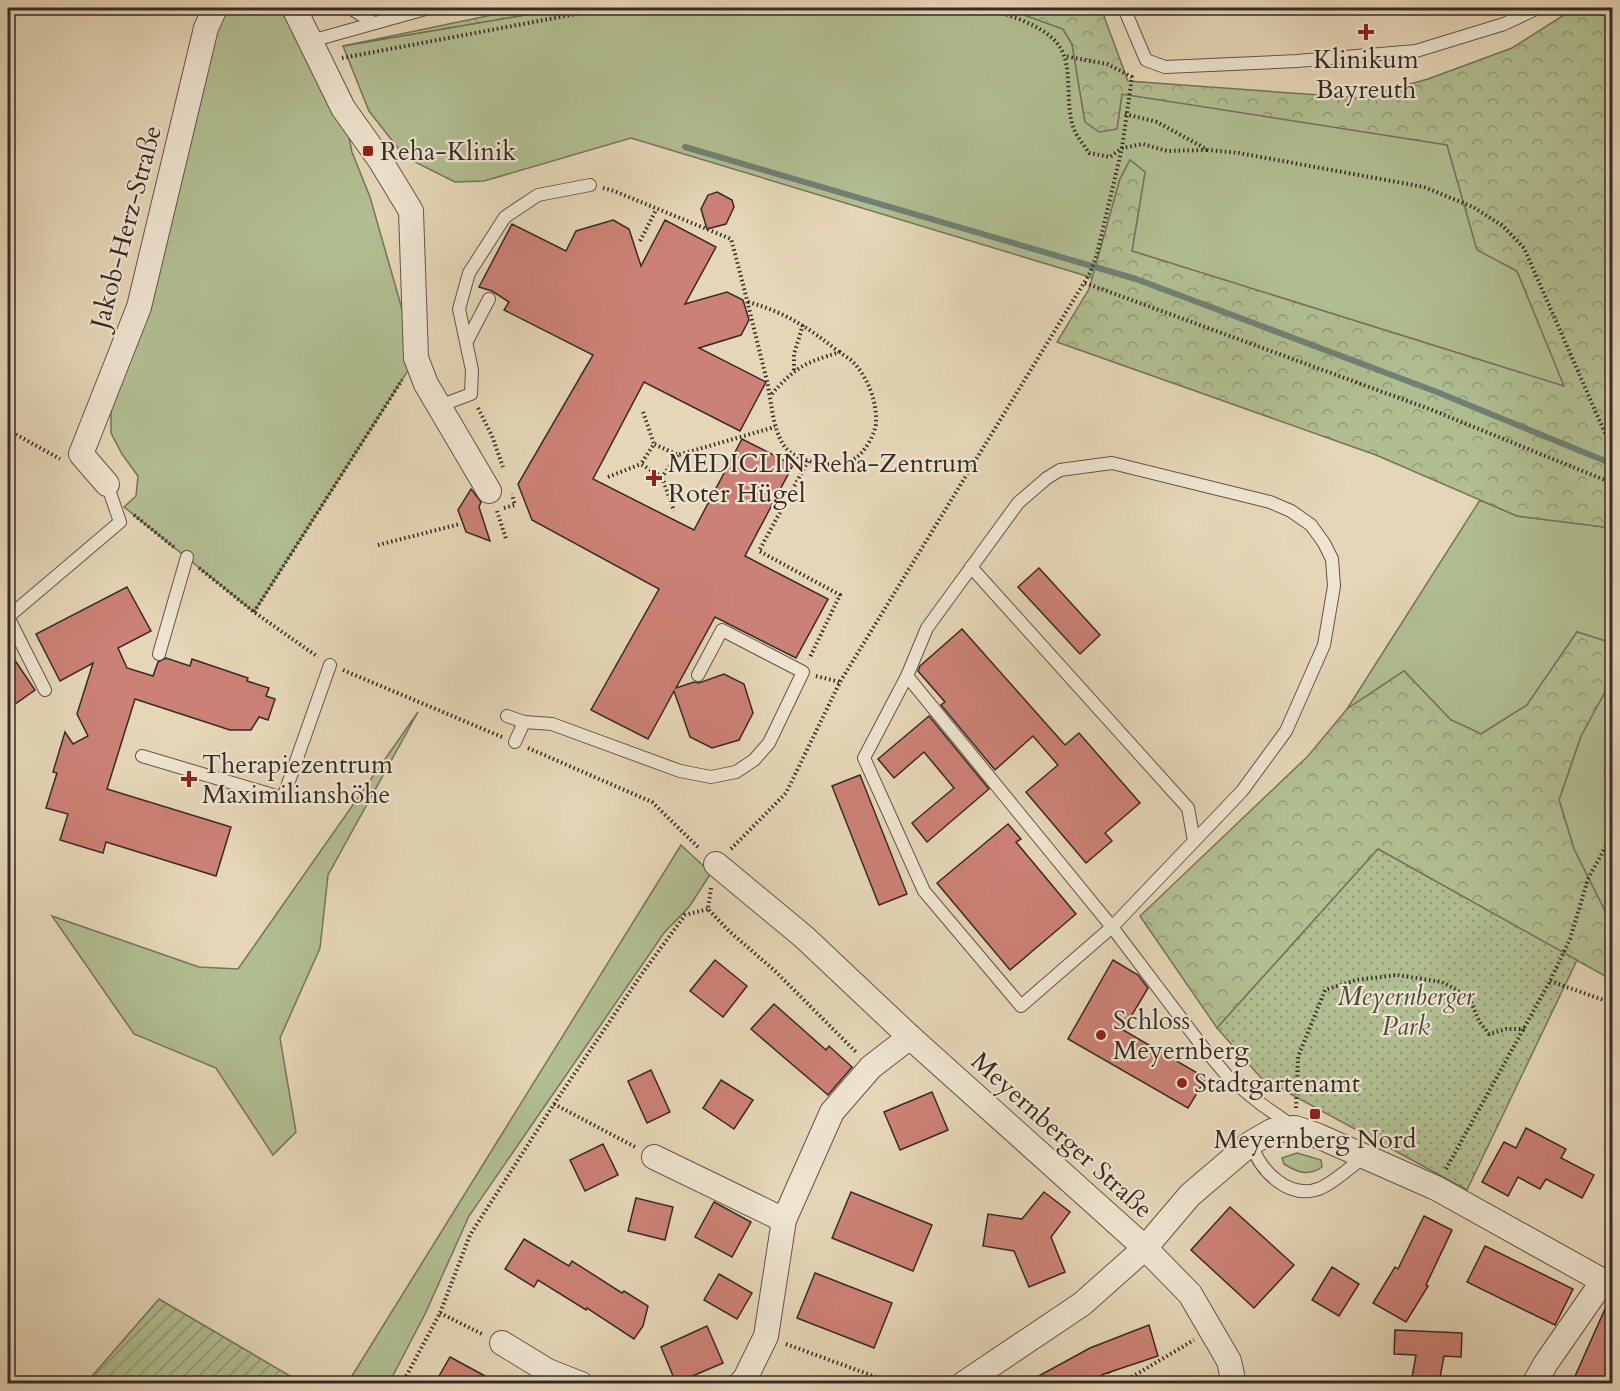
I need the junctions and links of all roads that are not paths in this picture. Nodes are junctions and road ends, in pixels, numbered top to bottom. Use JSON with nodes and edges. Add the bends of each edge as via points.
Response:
{"nodes":[{"id":1,"x":215,"y":8,"type":"edge"},
{"id":2,"x":294,"y":8,"type":"edge"},
{"id":3,"x":350,"y":8,"type":"edge"},
{"id":4,"x":429,"y":8,"type":"edge"},
{"id":5,"x":1124,"y":8,"type":"edge"},
{"id":6,"x":1538,"y":8,"type":"edge"},
{"id":7,"x":374,"y":23,"type":"junction"},
{"id":8,"x":316,"y":52,"type":"junction"},
{"id":9,"x":590,"y":185,"type":"road end"},
{"id":10,"x":489,"y":299,"type":"dead end"},
{"id":11,"x":467,"y":341,"type":"junction"},
{"id":12,"x":439,"y":406,"type":"junction"},
{"id":13,"x":107,"y":484,"type":"joint"},
{"id":14,"x":489,"y":491,"type":"road end"},
{"id":15,"x":187,"y":557,"type":"road end"},
{"id":16,"x":971,"y":567,"type":"junction"},
{"id":17,"x":8,"y":617,"type":"edge"},
{"id":18,"x":159,"y":654,"type":"dead end"},
{"id":19,"x":330,"y":665,"type":"road end"},
{"id":20,"x":698,"y":675,"type":"dead end"},
{"id":21,"x":907,"y":676,"type":"junction"},
{"id":22,"x":45,"y":690,"type":"dead end"},
{"id":23,"x":507,"y":716,"type":"dead end"},
{"id":24,"x":524,"y":723,"type":"junction"},
{"id":25,"x":515,"y":742,"type":"road end"},
{"id":26,"x":142,"y":756,"type":"dead end"},
{"id":27,"x":1194,"y":841,"type":"junction"},
{"id":28,"x":716,"y":864,"type":"road end"},
{"id":29,"x":1112,"y":927,"type":"junction"},
{"id":30,"x":910,"y":1037,"type":"junction"},
{"id":31,"x":1295,"y":1128,"type":"junction"},
{"id":32,"x":1251,"y":1143,"type":"junction"},
{"id":33,"x":654,"y":1156,"type":"road end"},
{"id":34,"x":1363,"y":1158,"type":"junction"},
{"id":35,"x":784,"y":1220,"type":"junction"},
{"id":36,"x":1145,"y":1248,"type":"junction"},
{"id":37,"x":1608,"y":1284,"type":"edge"},
{"id":38,"x":502,"y":1343,"type":"road end"},
{"id":39,"x":582,"y":1383,"type":"edge"},
{"id":40,"x":740,"y":1383,"type":"edge"},
{"id":41,"x":963,"y":1383,"type":"edge"},
{"id":42,"x":1234,"y":1383,"type":"edge"},
{"id":43,"x":1534,"y":1383,"type":"edge"}],
"edges":[{"from":1,"to":13,"type":"street","name":"Jakob-Herz-Straße","via":[[206,28],[139,308],[81,454]]},
{"from":2,"to":8,"type":"street"},
{"from":3,"to":7,"type":"lane"},
{"from":4,"to":7,"type":"lane"},
{"from":5,"to":6,"type":"lane","via":[[1146,60],[1165,67],[1416,51],[1504,24]]},
{"from":7,"to":8,"type":"lane"},
{"from":8,"to":12,"type":"street","via":[[343,108],[411,211],[416,358]]},
{"from":9,"to":11,"type":"lane","via":[[538,195],[505,217],[470,273],[459,309]]},
{"from":10,"to":11,"type":"lane"},
{"from":11,"to":12,"type":"lane","via":[[471,394]]},
{"from":12,"to":14,"type":"street"},
{"from":13,"to":17,"type":"lane","via":[[120,522]]},
{"from":15,"to":18,"type":"lane"},
{"from":16,"to":21,"type":"lane","via":[[927,628]]},
{"from":16,"to":27,"type":"lane","via":[[1188,807]]},
{"from":16,"to":27,"type":"lane","via":[[1018,503],[1060,470],[1089,465],[1112,463],[1270,502],[1311,525],[1332,559],[1334,586],[1324,645],[1286,731],[1242,791]]},
{"from":17,"to":22,"type":"lane"},
{"from":19,"to":26,"type":"lane","via":[[284,798]]},
{"from":20,"to":24,"type":"lane","via":[[722,630],[803,672],[770,742],[736,772],[711,777],[680,771],[552,724]]},
{"from":21,"to":29,"type":"lane"},
{"from":21,"to":29,"type":"lane","via":[[864,758],[924,891],[1021,1006]]},
{"from":23,"to":24,"type":"lane"},
{"from":24,"to":25,"type":"lane"},
{"from":27,"to":29,"type":"lane"},
{"from":28,"to":30,"type":"street","name":"Meyernberger Straße","via":[[804,937]]},
{"from":29,"to":31,"type":"lane","via":[[1229,1078]]},
{"from":30,"to":35,"type":"street","via":[[871,1067],[832,1112]]},
{"from":30,"to":36,"type":"street","name":"Meyernberger Straße"},
{"from":31,"to":32,"type":"street","name":"Meyernberger Straße","via":[[1272,1131]]},
{"from":31,"to":34,"type":"street"},
{"from":32,"to":34,"type":"lane","via":[[1256,1159],[1280,1184],[1302,1191],[1323,1187]]},
{"from":32,"to":36,"type":"street","name":"Meyernberger Straße","via":[[1190,1195]]},
{"from":33,"to":35,"type":"street"},
{"from":34,"to":37,"type":"street","via":[[1436,1188]]},
{"from":35,"to":40,"type":"street","via":[[766,1336]]},
{"from":36,"to":41,"type":"street","via":[[1082,1304]]},
{"from":36,"to":42,"type":"street","via":[[1190,1294],[1229,1361]]},
{"from":37,"to":43,"type":"street"},
{"from":38,"to":39,"type":"street","via":[[548,1371]]}]}
